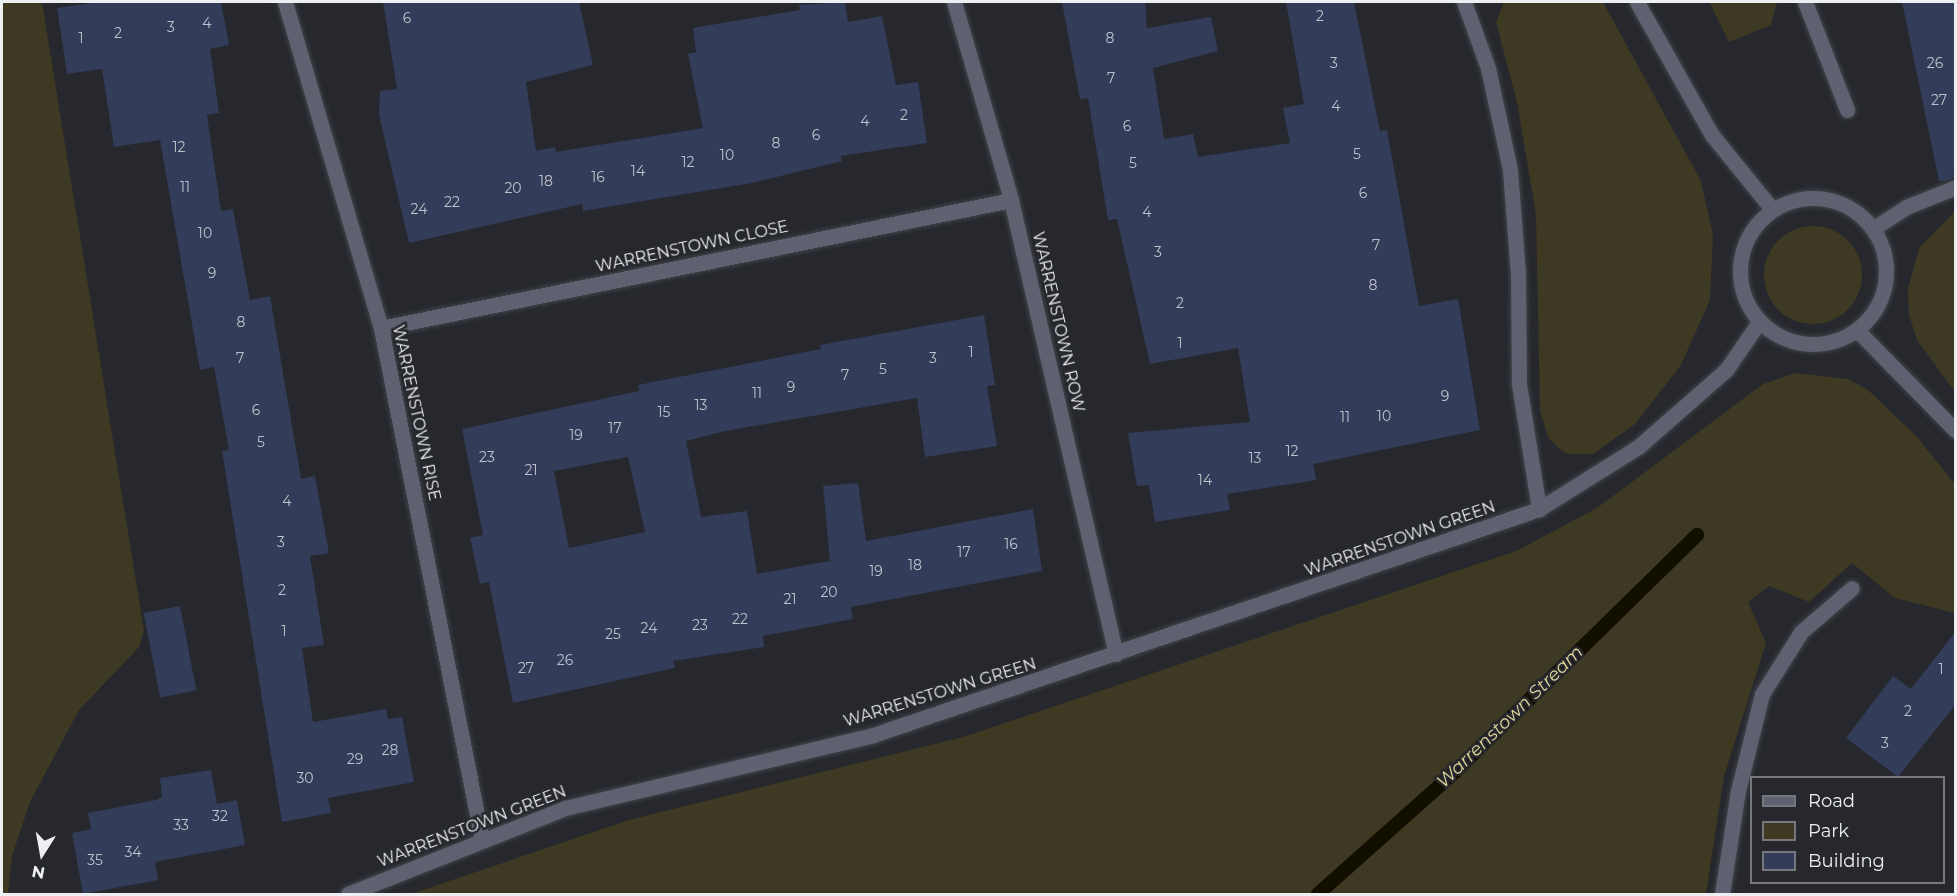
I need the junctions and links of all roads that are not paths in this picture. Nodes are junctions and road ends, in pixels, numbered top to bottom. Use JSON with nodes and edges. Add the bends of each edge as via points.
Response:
{"nodes":[{"id":1,"x":285,"y":2,"type":"edge"},
{"id":2,"x":954,"y":2,"type":"edge"},
{"id":3,"x":1464,"y":2,"type":"edge"},
{"id":4,"x":1637,"y":2,"type":"edge"},
{"id":5,"x":1805,"y":2,"type":"edge"},
{"id":6,"x":1847,"y":110,"type":"dead end"},
{"id":7,"x":1956,"y":187,"type":"edge"},
{"id":8,"x":1011,"y":200,"type":"junction"},
{"id":9,"x":1772,"y":209,"type":"junction"},
{"id":10,"x":1874,"y":228,"type":"junction"},
{"id":11,"x":1759,"y":322,"type":"junction"},
{"id":12,"x":381,"y":328,"type":"junction"},
{"id":13,"x":1857,"y":330,"type":"junction"},
{"id":14,"x":1956,"y":431,"type":"edge"},
{"id":15,"x":1539,"y":509,"type":"junction"},
{"id":16,"x":1852,"y":588,"type":"dead end"},
{"id":17,"x":1116,"y":654,"type":"junction"},
{"id":18,"x":482,"y":840,"type":"junction"},
{"id":19,"x":348,"y":894,"type":"edge"},
{"id":20,"x":1722,"y":894,"type":"edge"}],
"edges":[{"from":1,"to":12,"type":"street","name":"WARRENSTOWN RISE"},
{"from":2,"to":8,"type":"street","name":"WARRENSTOWN ROW"},
{"from":3,"to":15,"type":"street","via":[[1488,68],[1510,170],[1518,274],[1519,384]]},
{"from":4,"to":9,"type":"street","via":[[1712,135]]},
{"from":5,"to":6,"type":"street"},
{"from":7,"to":10,"type":"street","via":[[1906,207]]},
{"from":8,"to":12,"type":"street","name":"WARRENSTOWN CLOSE"},
{"from":8,"to":17,"type":"street","name":"WARRENSTOWN ROW"},
{"from":9,"to":10,"type":"street","via":[[1793,200],[1838,201]]},
{"from":9,"to":11,"type":"street","via":[[1753,227],[1742,250],[1739,276],[1745,300]]},
{"from":10,"to":13,"type":"street","via":[[1884,249],[1884,294],[1873,315]]},
{"from":11,"to":13,"type":"street","via":[[1776,335],[1817,345]]},
{"from":11,"to":15,"type":"street","name":"WARRENSTOWN GREEN","via":[[1726,370],[1638,447]]},
{"from":12,"to":18,"type":"street","name":"WARRENSTOWN RISE"},
{"from":13,"to":14,"type":"street"},
{"from":15,"to":17,"type":"street","name":"WARRENSTOWN GREEN"},
{"from":16,"to":20,"type":"street","via":[[1801,632],[1762,694],[1738,791]]},
{"from":17,"to":18,"type":"street","name":"WARRENSTOWN GREEN","via":[[873,735],[565,808]]},
{"from":18,"to":19,"type":"street","name":"WARRENSTOWN GREEN"}]}
